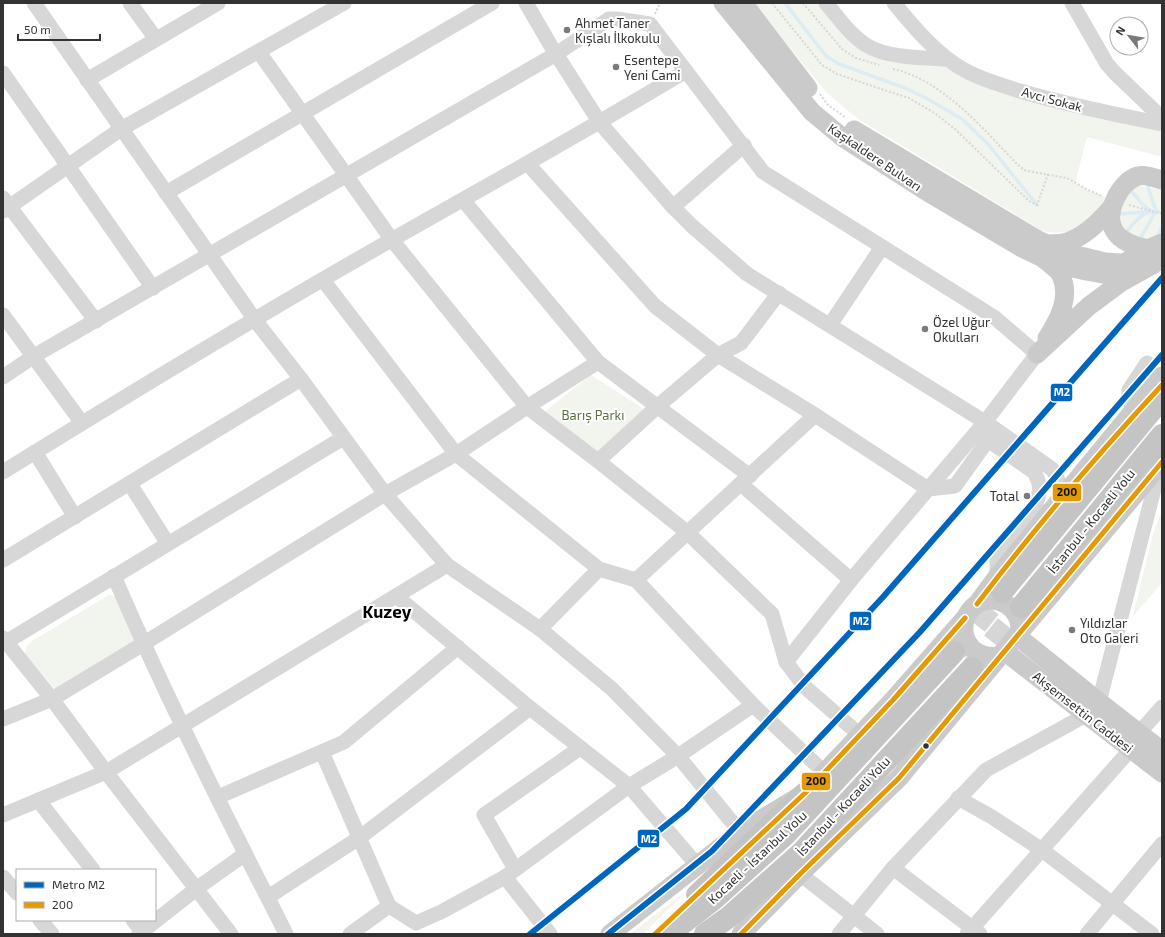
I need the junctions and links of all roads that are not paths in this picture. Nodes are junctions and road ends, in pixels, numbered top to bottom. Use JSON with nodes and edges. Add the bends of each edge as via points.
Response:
{"nodes":[{"id":1,"x":34,"y":3,"type":"edge"},
{"id":2,"x":130,"y":3,"type":"edge"},
{"id":3,"x":344,"y":3,"type":"edge"},
{"id":4,"x":492,"y":3,"type":"edge"},
{"id":5,"x":526,"y":3,"type":"edge"},
{"id":6,"x":723,"y":3,"type":"edge"},
{"id":7,"x":743,"y":3,"type":"edge"},
{"id":8,"x":826,"y":3,"type":"edge"},
{"id":9,"x":894,"y":3,"type":"edge"},
{"id":10,"x":1072,"y":3,"type":"edge"},
{"id":11,"x":212,"y":4,"type":"edge"},
{"id":12,"x":156,"y":39,"type":"junction"},
{"id":13,"x":259,"y":52,"type":"junction"},
{"id":14,"x":556,"y":54,"type":"junction"},
{"id":15,"x":947,"y":59,"type":"junction"},
{"id":16,"x":686,"y":71,"type":"junction"},
{"id":17,"x":3,"y":73,"type":"edge"},
{"id":18,"x":87,"y":80,"type":"junction"},
{"id":19,"x":302,"y":114,"type":"junction"},
{"id":20,"x":1162,"y":118,"type":"edge"},
{"id":21,"x":600,"y":123,"type":"junction"},
{"id":22,"x":1162,"y":124,"type":"edge"},
{"id":23,"x":122,"y":129,"type":"junction"},
{"id":24,"x":744,"y":146,"type":"junction"},
{"id":25,"x":528,"y":164,"type":"junction"},
{"id":26,"x":69,"y":166,"type":"junction"},
{"id":27,"x":346,"y":177,"type":"junction"},
{"id":28,"x":1162,"y":180,"type":"edge"},
{"id":29,"x":166,"y":193,"type":"junction"},
{"id":30,"x":463,"y":200,"type":"junction"},
{"id":31,"x":1113,"y":204,"type":"junction"},
{"id":32,"x":5,"y":205,"type":"edge"},
{"id":33,"x":673,"y":207,"type":"junction"},
{"id":34,"x":392,"y":240,"type":"junction"},
{"id":35,"x":882,"y":247,"type":"junction"},
{"id":36,"x":1044,"y":251,"type":"junction"},
{"id":37,"x":1157,"y":254,"type":"edge"},
{"id":38,"x":210,"y":255,"type":"junction"},
{"id":39,"x":323,"y":280,"type":"junction"},
{"id":40,"x":152,"y":288,"type":"junction"},
{"id":41,"x":779,"y":293,"type":"junction"},
{"id":42,"x":3,"y":315,"type":"edge"},
{"id":43,"x":255,"y":320,"type":"junction"},
{"id":44,"x":96,"y":321,"type":"junction"},
{"id":45,"x":830,"y":325,"type":"junction"},
{"id":46,"x":1037,"y":354,"type":"junction"},
{"id":47,"x":718,"y":355,"type":"junction"},
{"id":48,"x":34,"y":356,"type":"junction"},
{"id":49,"x":598,"y":362,"type":"junction"},
{"id":50,"x":1147,"y":363,"type":"dead end"},
{"id":51,"x":1162,"y":376,"type":"edge"},
{"id":52,"x":3,"y":377,"type":"edge"},
{"id":53,"x":301,"y":379,"type":"junction"},
{"id":54,"x":1162,"y":385,"type":"edge"},
{"id":55,"x":1162,"y":398,"type":"edge"},
{"id":56,"x":658,"y":406,"type":"junction"},
{"id":57,"x":527,"y":407,"type":"junction"},
{"id":58,"x":1136,"y":408,"type":"junction"},
{"id":59,"x":815,"y":415,"type":"junction"},
{"id":60,"x":985,"y":422,"type":"junction"},
{"id":61,"x":82,"y":423,"type":"junction"},
{"id":62,"x":1162,"y":435,"type":"edge"},
{"id":63,"x":343,"y":438,"type":"junction"},
{"id":64,"x":988,"y":440,"type":"junction"},
{"id":65,"x":35,"y":452,"type":"junction"},
{"id":66,"x":456,"y":454,"type":"junction"},
{"id":67,"x":1095,"y":458,"type":"junction"},
{"id":68,"x":598,"y":461,"type":"junction"},
{"id":69,"x":1162,"y":462,"type":"edge"},
{"id":70,"x":3,"y":472,"type":"edge"},
{"id":71,"x":745,"y":480,"type":"junction"},
{"id":72,"x":130,"y":484,"type":"junction"},
{"id":73,"x":928,"y":489,"type":"junction"},
{"id":74,"x":385,"y":494,"type":"junction"},
{"id":75,"x":1062,"y":497,"type":"junction"},
{"id":76,"x":1041,"y":511,"type":"junction"},
{"id":77,"x":75,"y":517,"type":"junction"},
{"id":78,"x":688,"y":533,"type":"junction"},
{"id":79,"x":168,"y":544,"type":"junction"},
{"id":80,"x":3,"y":560,"type":"edge"},
{"id":81,"x":447,"y":565,"type":"junction"},
{"id":82,"x":599,"y":569,"type":"junction"},
{"id":83,"x":114,"y":576,"type":"junction"},
{"id":84,"x":636,"y":580,"type":"junction"},
{"id":85,"x":851,"y":580,"type":"junction"},
{"id":86,"x":1000,"y":584,"type":"junction"},
{"id":87,"x":396,"y":596,"type":"junction"},
{"id":88,"x":1029,"y":609,"type":"junction"},
{"id":89,"x":971,"y":611,"type":"junction"},
{"id":90,"x":540,"y":629,"type":"junction"},
{"id":91,"x":1018,"y":634,"type":"junction"},
{"id":92,"x":5,"y":640,"type":"edge"},
{"id":93,"x":143,"y":644,"type":"junction"},
{"id":94,"x":458,"y":647,"type":"junction"},
{"id":95,"x":954,"y":652,"type":"tunnel mouth"},
{"id":96,"x":1002,"y":653,"type":"junction"},
{"id":97,"x":1038,"y":654,"type":"junction"},
{"id":98,"x":786,"y":662,"type":"junction"},
{"id":99,"x":1027,"y":669,"type":"junction"},
{"id":100,"x":977,"y":672,"type":"junction"},
{"id":101,"x":52,"y":699,"type":"junction"},
{"id":102,"x":753,"y":705,"type":"junction"},
{"id":103,"x":1162,"y":707,"type":"edge"},
{"id":104,"x":530,"y":708,"type":"junction"},
{"id":105,"x":1093,"y":708,"type":"junction"},
{"id":106,"x":3,"y":719,"type":"edge"},
{"id":107,"x":183,"y":725,"type":"junction"},
{"id":108,"x":860,"y":735,"type":"junction"},
{"id":109,"x":1135,"y":741,"type":"junction"},
{"id":110,"x":580,"y":748,"type":"junction"},
{"id":111,"x":1162,"y":751,"type":"edge"},
{"id":112,"x":322,"y":752,"type":"junction"},
{"id":113,"x":678,"y":756,"type":"junction"},
{"id":114,"x":106,"y":772,"type":"junction"},
{"id":115,"x":824,"y":772,"type":"junction"},
{"id":116,"x":1162,"y":773,"type":"edge"},
{"id":117,"x":629,"y":786,"type":"junction"},
{"id":118,"x":805,"y":793,"type":"junction"},
{"id":119,"x":218,"y":797,"type":"junction"},
{"id":120,"x":958,"y":798,"type":"junction"},
{"id":121,"x":38,"y":800,"type":"junction"},
{"id":122,"x":4,"y":813,"type":"edge"},
{"id":123,"x":740,"y":832,"type":"junction"},
{"id":124,"x":359,"y":838,"type":"junction"},
{"id":125,"x":1162,"y":844,"type":"edge"},
{"id":126,"x":1042,"y":850,"type":"junction"},
{"id":127,"x":245,"y":854,"type":"junction"},
{"id":128,"x":698,"y":866,"type":"junction"},
{"id":129,"x":893,"y":868,"type":"junction"},
{"id":130,"x":92,"y":869,"type":"edge"},
{"id":131,"x":510,"y":873,"type":"junction"},
{"id":132,"x":800,"y":874,"type":"junction"},
{"id":133,"x":3,"y":877,"type":"edge"},
{"id":134,"x":196,"y":889,"type":"junction"},
{"id":135,"x":16,"y":892,"type":"edge"},
{"id":136,"x":268,"y":897,"type":"junction"},
{"id":137,"x":1112,"y":903,"type":"junction"},
{"id":138,"x":389,"y":906,"type":"junction"},
{"id":139,"x":854,"y":916,"type":"junction"},
{"id":140,"x":41,"y":921,"type":"edge"},
{"id":141,"x":134,"y":921,"type":"edge"},
{"id":142,"x":973,"y":932,"type":"edge"},
{"id":143,"x":142,"y":933,"type":"edge"},
{"id":144,"x":52,"y":934,"type":"edge"},
{"id":145,"x":231,"y":934,"type":"edge"},
{"id":146,"x":286,"y":934,"type":"edge"},
{"id":147,"x":350,"y":934,"type":"edge"},
{"id":148,"x":550,"y":934,"type":"edge"},
{"id":149,"x":610,"y":934,"type":"edge"},
{"id":150,"x":655,"y":934,"type":"edge"},
{"id":151,"x":670,"y":934,"type":"edge"},
{"id":152,"x":706,"y":934,"type":"edge"},
{"id":153,"x":741,"y":934,"type":"edge"},
{"id":154,"x":839,"y":934,"type":"edge"},
{"id":155,"x":877,"y":934,"type":"edge"},
{"id":156,"x":1087,"y":934,"type":"edge"},
{"id":157,"x":1152,"y":934,"type":"edge"}],
"edges":[{"from":1,"to":18,"type":"street"},
{"from":2,"to":12,"type":"street"},
{"from":3,"to":13,"type":"street"},
{"from":4,"to":19,"type":"street"},
{"from":5,"to":14,"type":"street"},
{"from":6,"to":36,"type":"main road","name":"Kaşkaldere Bulvarı","via":[[812,112],[842,137],[1022,248]]},
{"from":7,"to":36,"type":"main road","name":"Kaşkaldere Bulvarı","via":[[818,102],[852,129]]},
{"from":8,"to":15,"type":"street","name":"Avcı Sokak","via":[[851,32],[874,50],[914,58]]},
{"from":9,"to":15,"type":"street","name":"Avcı Sokak","via":[[916,30]]},
{"from":10,"to":20,"type":"street","via":[[1107,64]]},
{"from":11,"to":12,"type":"street"},
{"from":12,"to":18,"type":"street"},
{"from":13,"to":19,"type":"street"},
{"from":13,"to":23,"type":"street"},
{"from":14,"to":16,"type":"street","via":[[609,19],[623,20],[650,24]]},
{"from":14,"to":21,"type":"street"},
{"from":14,"to":27,"type":"street"},
{"from":15,"to":22,"type":"street","name":"Avcı Sokak","via":[[977,77],[1001,86],[1082,108]]},
{"from":16,"to":21,"type":"street"},
{"from":16,"to":24,"type":"street"},
{"from":17,"to":26,"type":"street"},
{"from":18,"to":23,"type":"street"},
{"from":19,"to":27,"type":"street"},
{"from":19,"to":29,"type":"street"},
{"from":21,"to":25,"type":"street"},
{"from":21,"to":33,"type":"street"},
{"from":23,"to":26,"type":"street"},
{"from":23,"to":29,"type":"street"},
{"from":24,"to":33,"type":"street"},
{"from":24,"to":35,"type":"street","via":[[763,172]]},
{"from":25,"to":30,"type":"street"},
{"from":25,"to":47,"type":"street","via":[[655,306]]},
{"from":26,"to":32,"type":"street"},
{"from":26,"to":40,"type":"street"},
{"from":27,"to":34,"type":"street"},
{"from":27,"to":38,"type":"street"},
{"from":28,"to":31,"type":"main road","via":[[1139,176],[1128,180]]},
{"from":29,"to":38,"type":"street"},
{"from":30,"to":34,"type":"street"},
{"from":30,"to":49,"type":"street"},
{"from":31,"to":36,"type":"main road","via":[[1083,234]]},
{"from":31,"to":37,"type":"main road","via":[[1113,230],[1126,242]]},
{"from":32,"to":44,"type":"street"},
{"from":33,"to":41,"type":"street","via":[[747,274]]},
{"from":34,"to":39,"type":"street"},
{"from":34,"to":57,"type":"street"},
{"from":35,"to":45,"type":"street"},
{"from":35,"to":46,"type":"street","via":[[994,317]]},
{"from":36,"to":37,"type":"main road","name":"Kaşkaldere Bulvarı","via":[[1055,264],[1103,274],[1116,270],[1138,253]]},
{"from":36,"to":46,"type":"main road","name":"Kaşkaldere Bulvarı","via":[[1060,274],[1065,289],[1064,304]]},
{"from":37,"to":46,"type":"main road","via":[[1089,306]]},
{"from":38,"to":40,"type":"street"},
{"from":38,"to":43,"type":"street"},
{"from":39,"to":43,"type":"street"},
{"from":39,"to":66,"type":"street"},
{"from":40,"to":44,"type":"street"},
{"from":41,"to":45,"type":"street"},
{"from":41,"to":47,"type":"street","via":[[741,343]]},
{"from":42,"to":48,"type":"street"},
{"from":43,"to":53,"type":"street"},
{"from":43,"to":61,"type":"street"},
{"from":44,"to":48,"type":"street"},
{"from":45,"to":60,"type":"street"},
{"from":46,"to":60,"type":"street"},
{"from":47,"to":56,"type":"street"},
{"from":47,"to":59,"type":"street"},
{"from":48,"to":52,"type":"street"},
{"from":48,"to":61,"type":"street"},
{"from":49,"to":56,"type":"street"},
{"from":49,"to":57,"type":"street"},
{"from":50,"to":58,"type":"street","via":[[1129,390],[1128,400]]},
{"from":51,"to":58,"type":"main road"},
{"from":53,"to":63,"type":"street"},
{"from":53,"to":72,"type":"street"},
{"from":54,"to":67,"type":"highway"},
{"from":55,"to":86,"type":"highway"},
{"from":56,"to":68,"type":"street"},
{"from":56,"to":71,"type":"street"},
{"from":57,"to":66,"type":"street"},
{"from":57,"to":68,"type":"street"},
{"from":58,"to":67,"type":"main road"},
{"from":59,"to":71,"type":"street"},
{"from":59,"to":73,"type":"street"},
{"from":60,"to":64,"type":"street"},
{"from":60,"to":73,"type":"street"},
{"from":60,"to":75,"type":"street","via":[[1052,469],[1061,485]]},
{"from":61,"to":65,"type":"street"},
{"from":62,"to":88,"type":"highway","name":"İstanbul - Kocaeli Yolu"},
{"from":63,"to":74,"type":"street"},
{"from":63,"to":79,"type":"street"},
{"from":64,"to":73,"type":"street","via":[[955,486]]},
{"from":64,"to":76,"type":"street","via":[[1034,472],[1040,486]]},
{"from":65,"to":70,"type":"street"},
{"from":65,"to":77,"type":"street"},
{"from":66,"to":74,"type":"street"},
{"from":66,"to":82,"type":"street"},
{"from":67,"to":75,"type":"main road"},
{"from":68,"to":78,"type":"street"},
{"from":69,"to":88,"type":"main road"},
{"from":69,"to":105,"type":"street"},
{"from":71,"to":78,"type":"street"},
{"from":71,"to":85,"type":"street"},
{"from":72,"to":77,"type":"street"},
{"from":72,"to":79,"type":"street"},
{"from":73,"to":85,"type":"street"},
{"from":74,"to":81,"type":"street"},
{"from":74,"to":93,"type":"street"},
{"from":75,"to":76,"type":"main road"},
{"from":76,"to":86,"type":"main road"},
{"from":77,"to":80,"type":"street"},
{"from":78,"to":84,"type":"street"},
{"from":78,"to":98,"type":"street","via":[[772,614]]},
{"from":79,"to":83,"type":"street"},
{"from":81,"to":87,"type":"street"},
{"from":81,"to":90,"type":"street"},
{"from":82,"to":84,"type":"street"},
{"from":82,"to":90,"type":"street"},
{"from":83,"to":92,"type":"street"},
{"from":83,"to":93,"type":"street"},
{"from":84,"to":102,"type":"street"},
{"from":85,"to":98,"type":"street"},
{"from":86,"to":89,"type":"main road"},
{"from":87,"to":94,"type":"street"},
{"from":87,"to":107,"type":"street"},
{"from":88,"to":91,"type":"main road"},
{"from":88,"to":97,"type":"main road"},
{"from":89,"to":91,"type":"main road","via":[[986,600],[1004,602],[1017,615],[1020,623]]},
{"from":89,"to":96,"type":"main road","via":[[963,627],[968,644],[982,655],[991,657]]},
{"from":89,"to":108,"type":"main road"},
{"from":90,"to":113,"type":"street","via":[[612,689]]},
{"from":91,"to":96,"type":"main road"},
{"from":91,"to":97,"type":"main road","name":"Akşemsettin Caddesi"},
{"from":92,"to":101,"type":"street"},
{"from":93,"to":101,"type":"street"},
{"from":93,"to":107,"type":"street"},
{"from":94,"to":104,"type":"street"},
{"from":94,"to":112,"type":"street","via":[[344,742]]},
{"from":95,"to":151,"type":"highway","name":"Kocaeli - İstanbul Yolu","via":[[786,834],[714,899]]},
{"from":96,"to":99,"type":"main road","name":"Akşemsettin Caddesi"},
{"from":96,"to":100,"type":"main road"},
{"from":97,"to":105,"type":"main road","name":"Akşemsettin Caddesi"},
{"from":98,"to":108,"type":"street","via":[[805,687]]},
{"from":99,"to":100,"type":"main road","via":[[1009,667]]},
{"from":99,"to":105,"type":"main road","name":"Akşemsettin Caddesi"},
{"from":100,"to":132,"type":"main road","via":[[899,778]]},
{"from":100,"to":152,"type":"highway","name":"İstanbul - Kocaeli Yolu","via":[[802,852],[729,917]]},
{"from":101,"to":106,"type":"street"},
{"from":101,"to":114,"type":"street"},
{"from":102,"to":113,"type":"street"},
{"from":102,"to":115,"type":"street"},
{"from":103,"to":109,"type":"street"},
{"from":104,"to":110,"type":"street"},
{"from":104,"to":124,"type":"street"},
{"from":105,"to":109,"type":"main road","name":"Akşemsettin Caddesi"},
{"from":105,"to":120,"type":"street","via":[[986,770]]},
{"from":107,"to":114,"type":"street"},
{"from":107,"to":119,"type":"street"},
{"from":108,"to":115,"type":"main road"},
{"from":109,"to":111,"type":"main road","name":"Akşemsettin Caddesi"},
{"from":109,"to":116,"type":"main road","name":"Akşemsettin Caddesi"},
{"from":109,"to":126,"type":"street"},
{"from":110,"to":117,"type":"street"},
{"from":110,"to":131,"type":"street","via":[[484,815]]},
{"from":112,"to":119,"type":"street"},
{"from":112,"to":124,"type":"street"},
{"from":113,"to":117,"type":"street"},
{"from":113,"to":123,"type":"street"},
{"from":114,"to":121,"type":"street"},
{"from":114,"to":134,"type":"street"},
{"from":115,"to":118,"type":"main road"},
{"from":117,"to":128,"type":"street"},
{"from":117,"to":131,"type":"street"},
{"from":118,"to":123,"type":"main road"},
{"from":118,"to":150,"type":"highway"},
{"from":119,"to":127,"type":"street"},
{"from":120,"to":126,"type":"street"},
{"from":120,"to":129,"type":"street"},
{"from":121,"to":122,"type":"street"},
{"from":121,"to":130,"type":"street"},
{"from":123,"to":128,"type":"main road"},
{"from":124,"to":136,"type":"street"},
{"from":124,"to":138,"type":"street"},
{"from":125,"to":137,"type":"street"},
{"from":126,"to":137,"type":"street"},
{"from":126,"to":142,"type":"street"},
{"from":127,"to":134,"type":"street"},
{"from":127,"to":136,"type":"street"},
{"from":128,"to":149,"type":"main road"},
{"from":129,"to":139,"type":"street"},
{"from":129,"to":142,"type":"street"},
{"from":131,"to":138,"type":"street","via":[[441,912],[416,923]]},
{"from":131,"to":148,"type":"street"},
{"from":132,"to":139,"type":"street"},
{"from":132,"to":153,"type":"main road"},
{"from":133,"to":135,"type":"street"},
{"from":134,"to":143,"type":"street"},
{"from":134,"to":145,"type":"street"},
{"from":136,"to":146,"type":"street"},
{"from":137,"to":156,"type":"street"},
{"from":137,"to":157,"type":"street"},
{"from":138,"to":147,"type":"street"},
{"from":139,"to":154,"type":"street"},
{"from":139,"to":155,"type":"street"},
{"from":140,"to":144,"type":"street"},
{"from":141,"to":143,"type":"street"}]}
